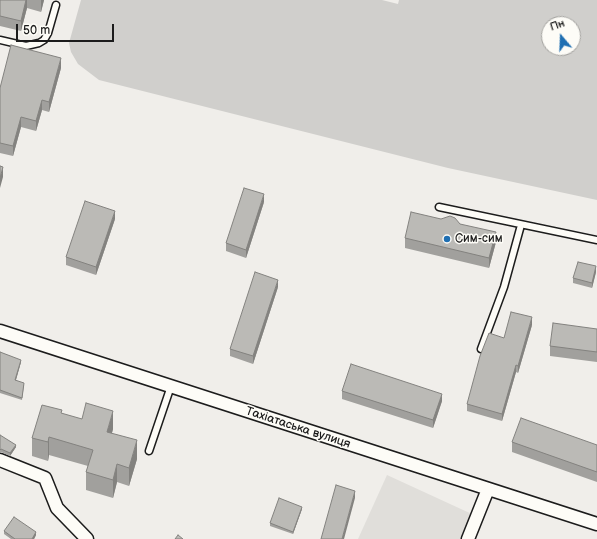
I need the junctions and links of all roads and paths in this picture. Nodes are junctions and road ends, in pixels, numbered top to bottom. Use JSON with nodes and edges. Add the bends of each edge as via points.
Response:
{"nodes":[{"id":1,"x":56,"y":5,"type":"dead end"},
{"id":2,"x":0,"y":40,"type":"edge"},
{"id":3,"x":439,"y":207,"type":"dead end"},
{"id":4,"x":521,"y":225,"type":"junction"},
{"id":5,"x":597,"y":240,"type":"edge"},
{"id":6,"x":0,"y":331,"type":"edge"},
{"id":7,"x":481,"y":349,"type":"edge"},
{"id":8,"x":171,"y":386,"type":"junction"},
{"id":9,"x":149,"y":451,"type":"dead end"},
{"id":10,"x":0,"y":460,"type":"edge"},
{"id":11,"x":488,"y":489,"type":"junction"},
{"id":12,"x":597,"y":524,"type":"edge"},
{"id":13,"x":87,"y":539,"type":"edge"},
{"id":14,"x":468,"y":539,"type":"edge"}],
"edges":[{"from":1,"to":2,"type":"lane","via":[[48,33],[40,43],[26,46]]},
{"from":3,"to":4,"type":"lane"},
{"from":4,"to":5,"type":"lane"},
{"from":4,"to":7,"type":"lane","via":[[504,287]]},
{"from":6,"to":8,"type":"street","name":"Тахіатаська вулиця"},
{"from":8,"to":9,"type":"lane"},
{"from":8,"to":11,"type":"street","name":"Тахіатаська вулиця"},
{"from":10,"to":13,"type":"street","via":[[46,478],[57,508]]},
{"from":11,"to":12,"type":"street","name":"Тахіатаська вулиця"},
{"from":11,"to":14,"type":"street"}]}
